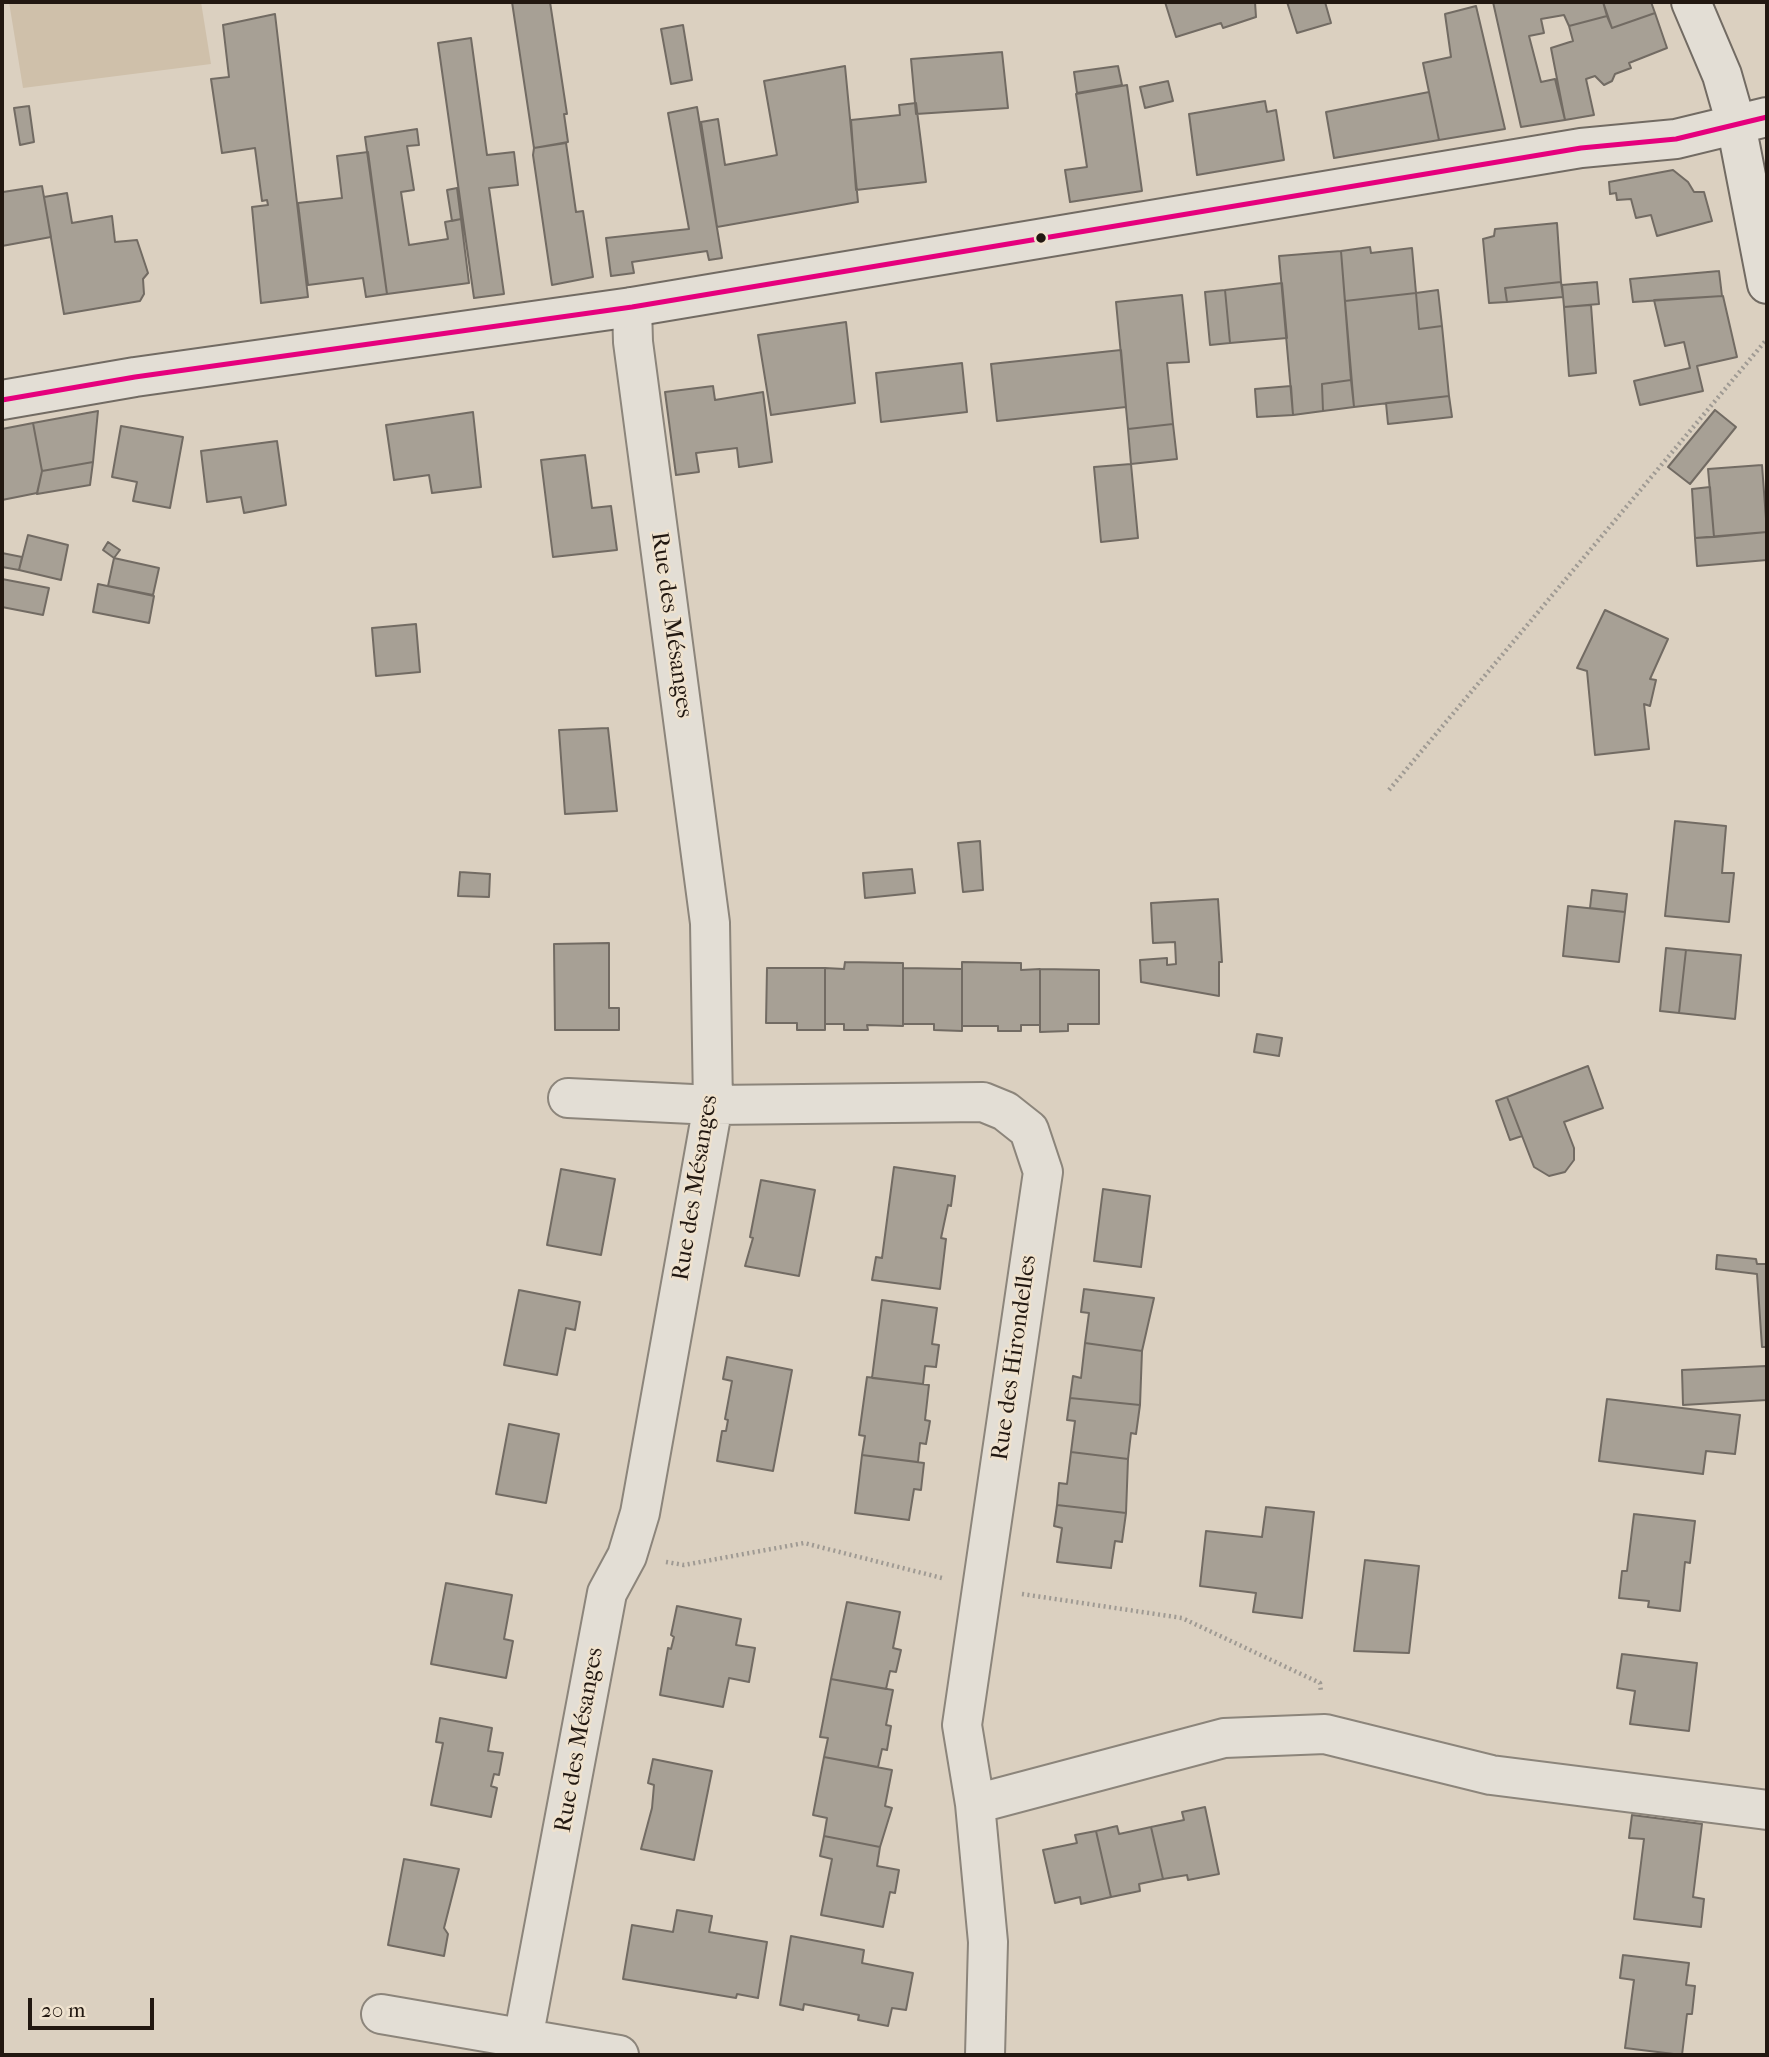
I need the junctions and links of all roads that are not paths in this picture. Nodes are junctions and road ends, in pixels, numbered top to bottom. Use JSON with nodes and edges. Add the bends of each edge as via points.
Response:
{"nodes":[{"id":1,"x":1691,"y":2,"type":"edge"},
{"id":2,"x":1751,"y":121,"type":"edge"},
{"id":3,"x":1767,"y":284,"type":"edge"},
{"id":4,"x":632,"y":307,"type":"junction"},
{"id":5,"x":2,"y":400,"type":"edge"},
{"id":6,"x":568,"y":1098,"type":"dead end"},
{"id":7,"x":713,"y":1105,"type":"junction"},
{"id":8,"x":975,"y":1804,"type":"junction"},
{"id":9,"x":1767,"y":1810,"type":"edge"},
{"id":10,"x":382,"y":2014,"type":"dead end"},
{"id":11,"x":521,"y":2047,"type":"edge"},
{"id":12,"x":619,"y":2055,"type":"edge"},
{"id":13,"x":985,"y":2055,"type":"edge"}],
"edges":[{"from":1,"to":2,"type":"street","via":[[1723,75]]},
{"from":2,"to":3,"type":"street"},
{"from":2,"to":4,"type":"street","via":[[1676,139],[1581,148]]},
{"from":4,"to":5,"type":"street"},
{"from":4,"to":7,"type":"street","name":"Rue des Mésanges","via":[[710,923]]},
{"from":6,"to":7,"type":"street","name":"Rue des Hirondelles"},
{"from":7,"to":8,"type":"street","name":"Rue des Hirondelles","via":[[984,1102],[1029,1130],[1043,1172],[962,1725]]},
{"from":7,"to":11,"type":"street","name":"Rue des Mésanges","via":[[640,1513],[627,1556],[607,1592]]},
{"from":8,"to":9,"type":"street","via":[[1224,1738],[1325,1734],[1491,1775]]},
{"from":8,"to":13,"type":"street","name":"Rue des Hirondelles","via":[[988,1942]]},
{"from":10,"to":11,"type":"street"},
{"from":11,"to":12,"type":"street"}]}
